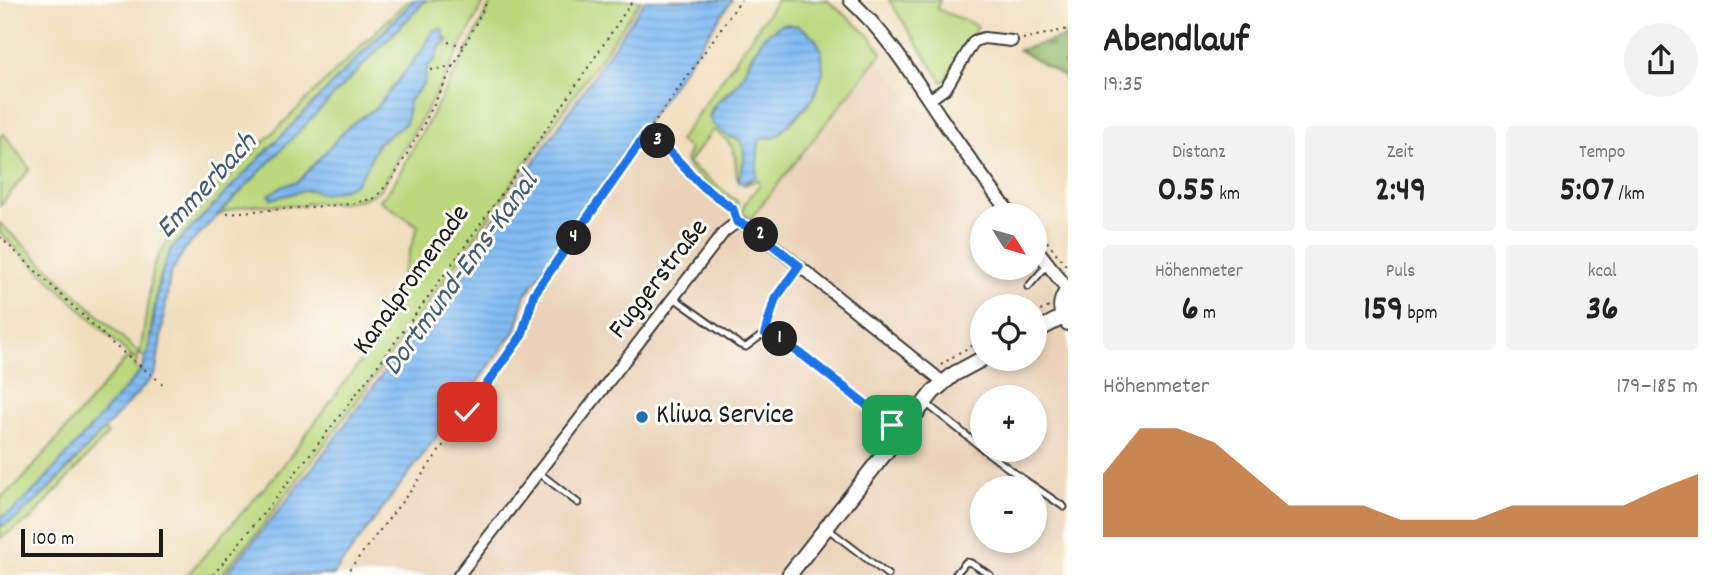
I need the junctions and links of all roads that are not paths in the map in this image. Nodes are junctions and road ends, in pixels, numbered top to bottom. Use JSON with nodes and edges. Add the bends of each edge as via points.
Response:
{"nodes":[{"id":1,"x":850,"y":0,"type":"edge"},
{"id":2,"x":1012,"y":41,"type":"road end"},
{"id":3,"x":929,"y":100,"type":"junction"},
{"id":4,"x":1002,"y":203,"type":"edge"},
{"id":5,"x":1048,"y":264,"type":"joint"},
{"id":6,"x":799,"y":266,"type":"junction"},
{"id":7,"x":1027,"y":287,"type":"dead end"},
{"id":8,"x":1068,"y":290,"type":"edge"},
{"id":9,"x":674,"y":298,"type":"junction"},
{"id":10,"x":1065,"y":320,"type":"edge"},
{"id":11,"x":1047,"y":327,"type":"edge"},
{"id":12,"x":765,"y":333,"type":"junction"},
{"id":13,"x":970,"y":366,"type":"edge"},
{"id":14,"x":943,"y":382,"type":"junction"},
{"id":15,"x":924,"y":402,"type":"junction"},
{"id":16,"x":900,"y":432,"type":"junction"},
{"id":17,"x":970,"y":439,"type":"edge"},
{"id":18,"x":1000,"y":462,"type":"edge"},
{"id":19,"x":538,"y":472,"type":"junction"},
{"id":20,"x":578,"y":503,"type":"dead end"},
{"id":21,"x":1064,"y":507,"type":"dead end"},
{"id":22,"x":826,"y":527,"type":"junction"},
{"id":23,"x":459,"y":575,"type":"edge"},
{"id":24,"x":789,"y":575,"type":"edge"},
{"id":25,"x":888,"y":575,"type":"edge"},
{"id":26,"x":955,"y":575,"type":"edge"},
{"id":27,"x":990,"y":575,"type":"edge"}],
"edges":[{"from":1,"to":3,"type":"street","via":[[879,31]]},
{"from":2,"to":3,"type":"street","via":[[974,41],[946,88]]},
{"from":3,"to":4,"type":"street"},
{"from":5,"to":7,"type":"lane"},
{"from":5,"to":8,"type":"street"},
{"from":6,"to":9,"type":"street","name":"Fuggerstraße","via":[[752,228],[737,222],[724,232]]},
{"from":6,"to":12,"type":"lane","via":[[775,299]]},
{"from":6,"to":14,"type":"street","name":"Fuggerstraße"},
{"from":8,"to":10,"type":"main road","via":[[1062,300]]},
{"from":9,"to":12,"type":"lane","via":[[740,345],[746,347]]},
{"from":9,"to":19,"type":"street","name":"Fuggerstraße"},
{"from":10,"to":11,"type":"main road"},
{"from":12,"to":16,"type":"lane","via":[[804,356]]},
{"from":13,"to":14,"type":"main road"},
{"from":14,"to":15,"type":"main road"},
{"from":15,"to":16,"type":"main road"},
{"from":15,"to":17,"type":"lane"},
{"from":16,"to":22,"type":"main road"},
{"from":18,"to":21,"type":"lane"},
{"from":19,"to":20,"type":"lane"},
{"from":19,"to":23,"type":"street","name":"Fuggerstraße"},
{"from":22,"to":24,"type":"main road"},
{"from":22,"to":25,"type":"lane"},
{"from":26,"to":27,"type":"lane","via":[[966,562]]}]}
